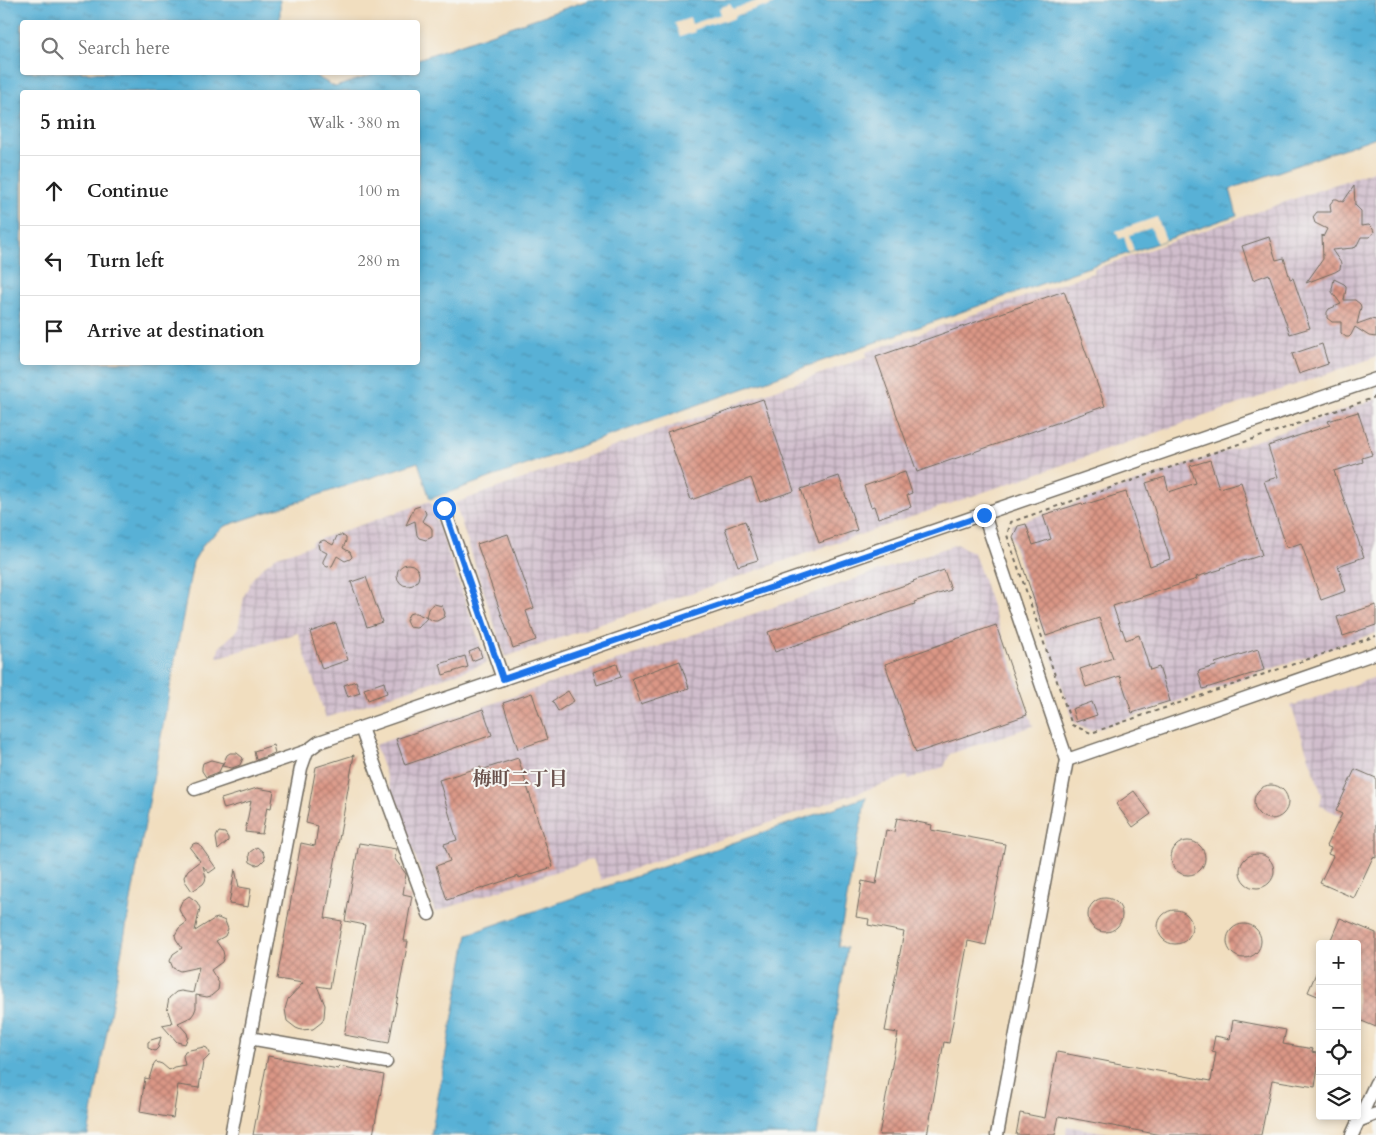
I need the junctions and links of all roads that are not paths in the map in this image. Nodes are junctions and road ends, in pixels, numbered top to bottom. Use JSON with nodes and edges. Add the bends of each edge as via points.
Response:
{"nodes":[{"id":1,"x":1376,"y":379,"type":"edge"},
{"id":2,"x":444,"y":508,"type":"dead end"},
{"id":3,"x":984,"y":515,"type":"junction"},
{"id":4,"x":1376,"y":653,"type":"edge"},
{"id":5,"x":503,"y":679,"type":"junction"},
{"id":6,"x":361,"y":728,"type":"junction"},
{"id":7,"x":307,"y":751,"type":"junction"},
{"id":8,"x":1067,"y":760,"type":"junction"},
{"id":9,"x":195,"y":789,"type":"dead end"},
{"id":10,"x":429,"y":914,"type":"dead end"},
{"id":11,"x":250,"y":1038,"type":"junction"},
{"id":12,"x":386,"y":1062,"type":"dead end"},
{"id":13,"x":1376,"y":1083,"type":"edge"},
{"id":14,"x":1376,"y":1114,"type":"edge"},
{"id":15,"x":1358,"y":1122,"type":"junction"},
{"id":16,"x":231,"y":1135,"type":"edge"},
{"id":17,"x":997,"y":1135,"type":"edge"},
{"id":18,"x":1352,"y":1135,"type":"edge"}],
"edges":[{"from":1,"to":3,"type":"street"},
{"from":2,"to":5,"type":"street"},
{"from":3,"to":5,"type":"street"},
{"from":3,"to":8,"type":"street"},
{"from":4,"to":8,"type":"street"},
{"from":5,"to":6,"type":"street"},
{"from":6,"to":7,"type":"street","via":[[319,742]]},
{"from":6,"to":10,"type":"street"},
{"from":7,"to":9,"type":"street"},
{"from":7,"to":11,"type":"street","via":[[300,768]]},
{"from":8,"to":17,"type":"street"},
{"from":11,"to":12,"type":"street"},
{"from":11,"to":16,"type":"street"},
{"from":13,"to":15,"type":"street"},
{"from":14,"to":15,"type":"street"},
{"from":15,"to":18,"type":"street"}]}
